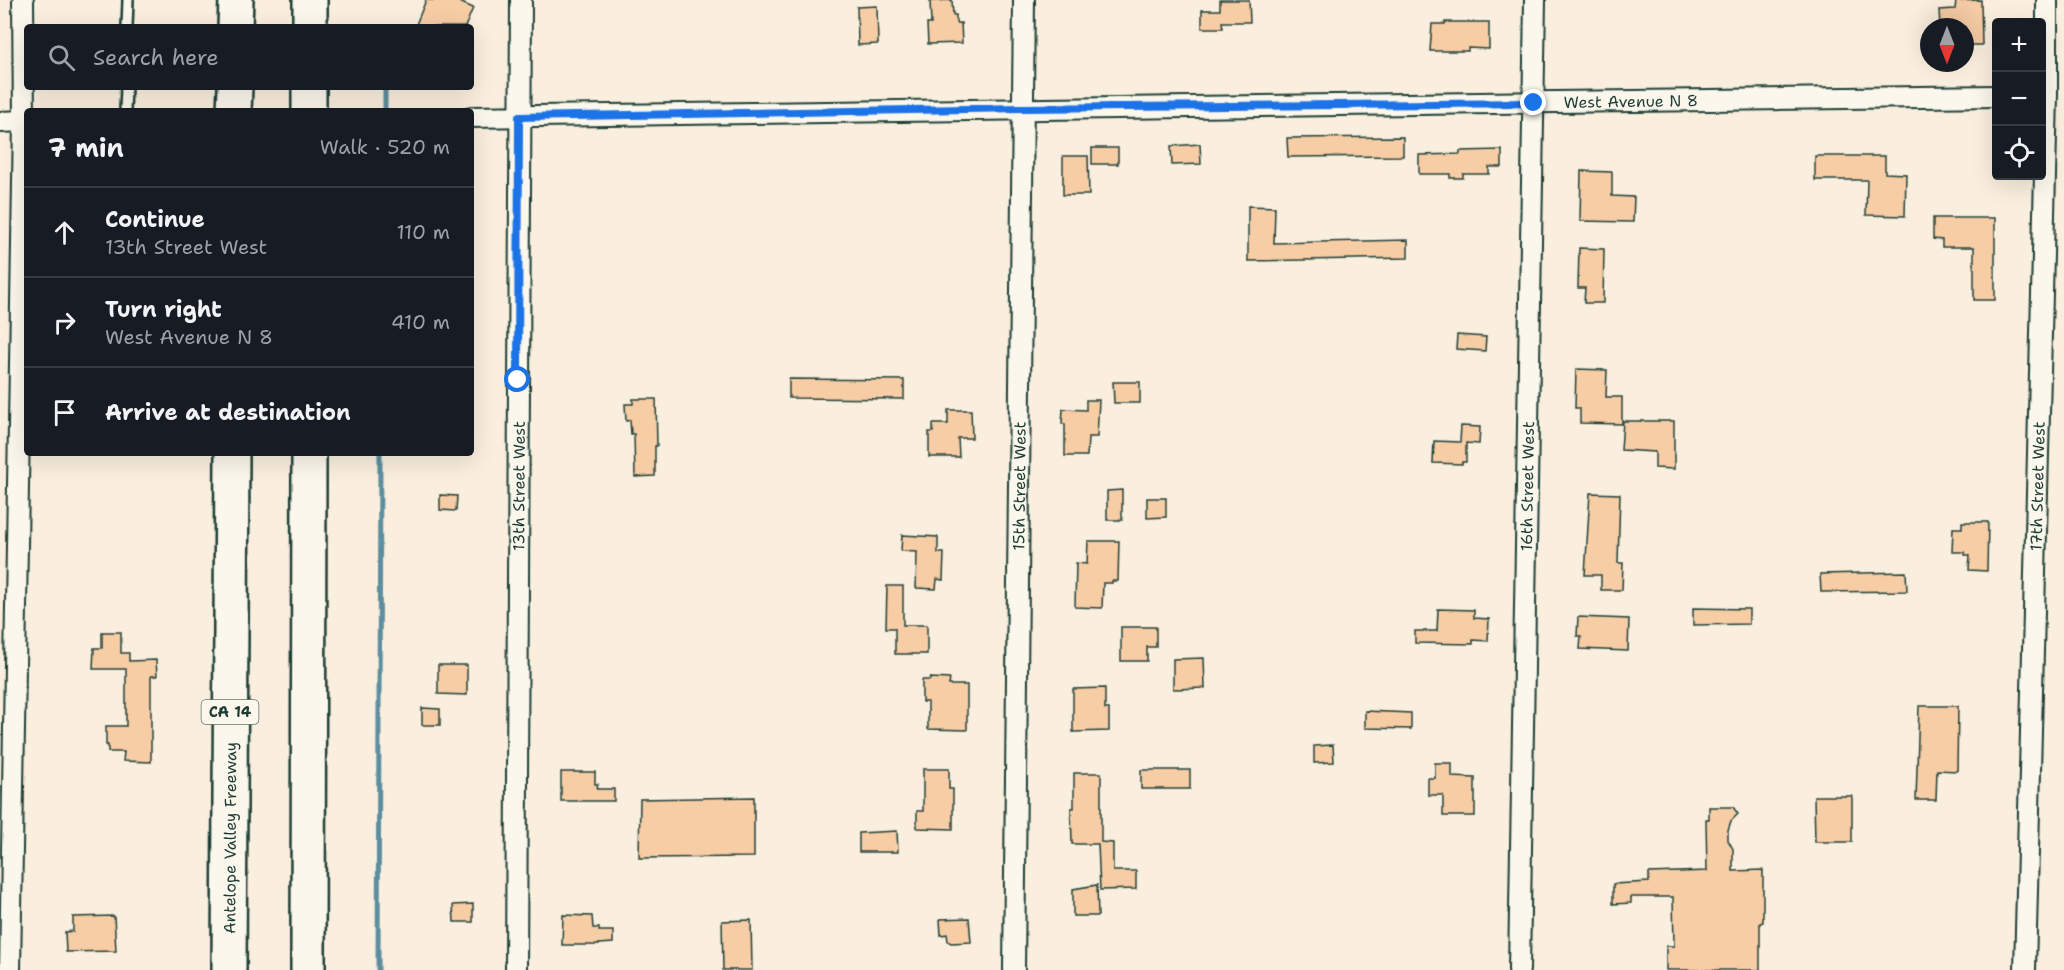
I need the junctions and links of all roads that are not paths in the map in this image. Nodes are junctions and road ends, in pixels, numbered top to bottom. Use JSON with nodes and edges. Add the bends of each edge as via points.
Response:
{"nodes":[{"id":1,"x":23,"y":0,"type":"edge"},
{"id":2,"x":128,"y":0,"type":"edge"},
{"id":3,"x":236,"y":0,"type":"edge"},
{"id":4,"x":310,"y":0,"type":"edge"},
{"id":5,"x":521,"y":0,"type":"edge"},
{"id":6,"x":1024,"y":0,"type":"edge"},
{"id":7,"x":1535,"y":0,"type":"edge"},
{"id":8,"x":2047,"y":0,"type":"edge"},
{"id":9,"x":127,"y":24,"type":"edge"},
{"id":10,"x":235,"y":24,"type":"edge"},
{"id":11,"x":310,"y":24,"type":"edge"},
{"id":12,"x":24,"y":40,"type":"edge"},
{"id":13,"x":25,"y":90,"type":"edge"},
{"id":14,"x":126,"y":90,"type":"edge"},
{"id":15,"x":235,"y":90,"type":"edge"},
{"id":16,"x":309,"y":90,"type":"edge"},
{"id":17,"x":2051,"y":95,"type":"edge"},
{"id":18,"x":1992,"y":96,"type":"edge"},
{"id":19,"x":1534,"y":103,"type":"junction"},
{"id":20,"x":26,"y":108,"type":"edge"},
{"id":21,"x":125,"y":108,"type":"edge"},
{"id":22,"x":234,"y":108,"type":"edge"},
{"id":23,"x":309,"y":108,"type":"edge"},
{"id":24,"x":1023,"y":108,"type":"junction"},
{"id":25,"x":474,"y":117,"type":"edge"},
{"id":26,"x":519,"y":117,"type":"junction"},
{"id":27,"x":24,"y":121,"type":"edge"},
{"id":28,"x":0,"y":122,"type":"edge"},
{"id":29,"x":24,"y":227,"type":"edge"},
{"id":30,"x":232,"y":456,"type":"edge"},
{"id":31,"x":309,"y":456,"type":"edge"},
{"id":32,"x":10,"y":970,"type":"edge"},
{"id":33,"x":229,"y":970,"type":"edge"},
{"id":34,"x":308,"y":970,"type":"edge"},
{"id":35,"x":516,"y":970,"type":"edge"},
{"id":36,"x":1014,"y":970,"type":"edge"},
{"id":37,"x":1519,"y":970,"type":"edge"},
{"id":38,"x":2025,"y":970,"type":"edge"}],
"edges":[{"from":1,"to":12,"type":"street"},
{"from":2,"to":9,"type":"lane"},
{"from":3,"to":10,"type":"highway"},
{"from":4,"to":11,"type":"highway"},
{"from":5,"to":26,"type":"street","name":"13th Street West"},
{"from":6,"to":24,"type":"street","name":"15th Street West"},
{"from":7,"to":19,"type":"street","name":"16th Street West"},
{"from":8,"to":17,"type":"street","name":"17th Street West"},
{"from":13,"to":20,"type":"street"},
{"from":14,"to":21,"type":"lane"},
{"from":15,"to":22,"type":"highway"},
{"from":16,"to":23,"type":"highway"},
{"from":17,"to":38,"type":"street","name":"17th Street West"},
{"from":18,"to":19,"type":"street","name":"West Avenue N 8"},
{"from":19,"to":24,"type":"street","name":"West Avenue N 8"},
{"from":19,"to":37,"type":"street","name":"16th Street West"},
{"from":24,"to":26,"type":"street","name":"West Avenue N 8"},
{"from":24,"to":36,"type":"street","name":"15th Street West"},
{"from":25,"to":26,"type":"street","name":"West Avenue N 8"},
{"from":26,"to":35,"type":"street","name":"13th Street West"},
{"from":27,"to":28,"type":"street"},
{"from":29,"to":32,"type":"street"},
{"from":30,"to":33,"type":"highway","name":"Antelope Valley Freeway","number":"CA 14"},
{"from":31,"to":34,"type":"highway"}]}
